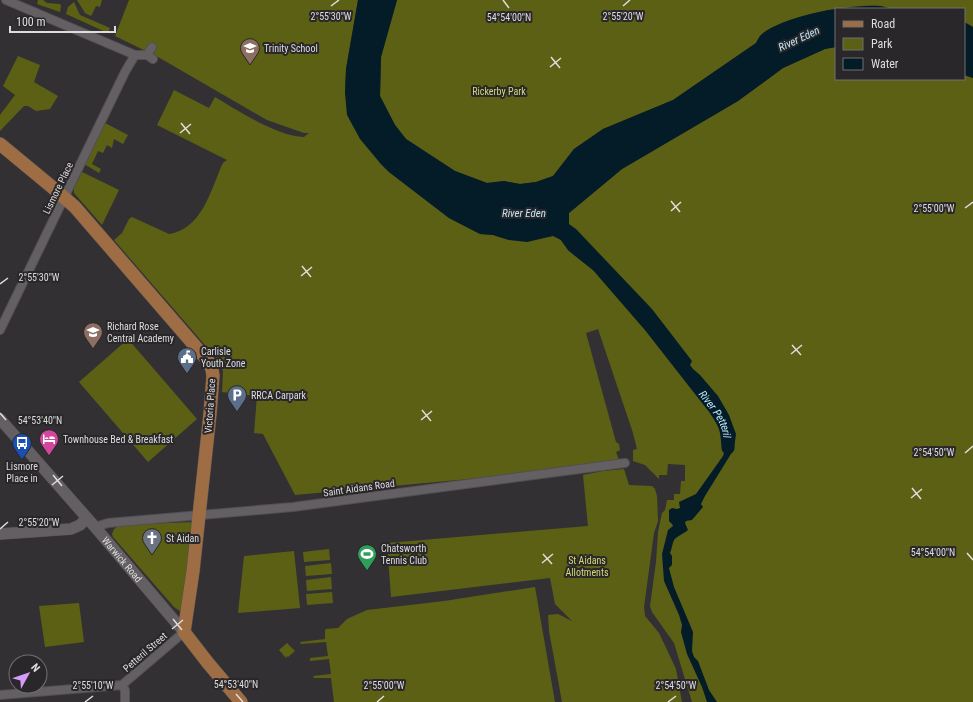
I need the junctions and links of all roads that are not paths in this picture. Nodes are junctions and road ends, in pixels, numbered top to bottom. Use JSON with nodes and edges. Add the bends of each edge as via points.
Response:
{"nodes":[{"id":1,"x":6,"y":0,"type":"edge"},
{"id":2,"x":152,"y":47,"type":"dead end"},
{"id":3,"x":135,"y":55,"type":"junction"},
{"id":4,"x":0,"y":144,"type":"edge"},
{"id":5,"x":65,"y":198,"type":"junction"},
{"id":6,"x":0,"y":330,"type":"edge"},
{"id":7,"x":0,"y":419,"type":"edge"},
{"id":8,"x":625,"y":463,"type":"dead end"},
{"id":9,"x":200,"y":514,"type":"junction"},
{"id":10,"x":87,"y":518,"type":"junction"},
{"id":11,"x":95,"y":527,"type":"junction"},
{"id":12,"x":0,"y":534,"type":"edge"},
{"id":13,"x":184,"y":632,"type":"junction"},
{"id":14,"x":122,"y":685,"type":"junction"},
{"id":15,"x":0,"y":695,"type":"edge"},
{"id":16,"x":125,"y":702,"type":"edge"},
{"id":17,"x":241,"y":702,"type":"edge"}],
"edges":[{"from":1,"to":3,"type":"street"},
{"from":2,"to":3,"type":"street","via":[[150,57]]},
{"from":3,"to":5,"type":"street","name":"Lismore Place"},
{"from":4,"to":5,"type":"main road","name":"Victoria Place"},
{"from":5,"to":6,"type":"street","name":"Lismore Place"},
{"from":5,"to":9,"type":"main road","name":"Victoria Place","via":[[208,361],[212,369]]},
{"from":7,"to":10,"type":"street","name":"Warwick Road"},
{"from":8,"to":9,"type":"street","name":"Saint Aidans Road","via":[[293,507]]},
{"from":9,"to":11,"type":"street","name":"Saint Aidans Road","via":[[108,523]]},
{"from":9,"to":13,"type":"main road","name":"Victoria Place"},
{"from":10,"to":11,"type":"street","name":"Warwick Road"},
{"from":10,"to":12,"type":"street","via":[[71,529]]},
{"from":11,"to":13,"type":"street","name":"Warwick Road"},
{"from":13,"to":14,"type":"street","name":"Petteril Street"},
{"from":13,"to":17,"type":"main road","name":"Warwick Road"},
{"from":14,"to":15,"type":"street","name":"Petteril Street"},
{"from":14,"to":16,"type":"street","via":[[125,690]]}]}
